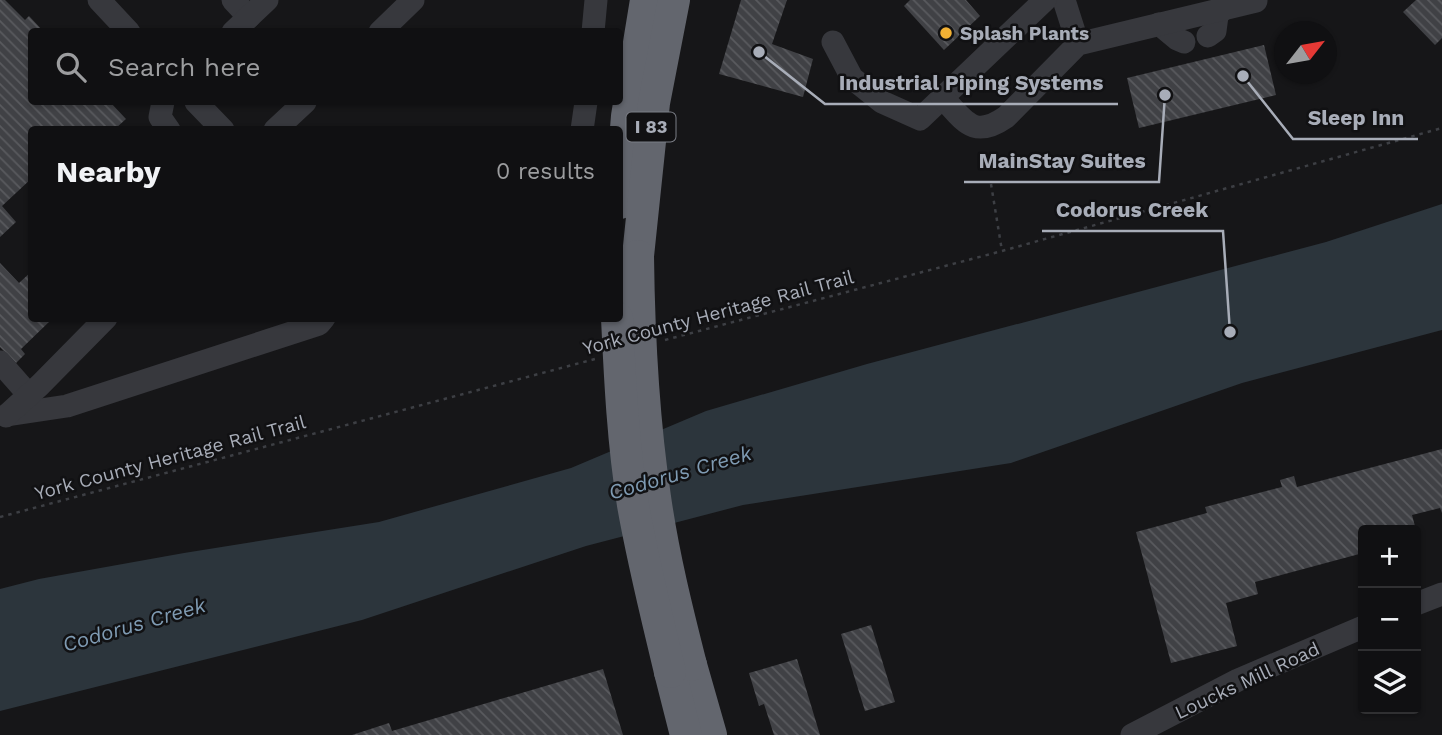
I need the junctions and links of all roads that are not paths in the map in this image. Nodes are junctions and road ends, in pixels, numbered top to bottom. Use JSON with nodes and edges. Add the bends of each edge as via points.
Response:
{"nodes":[{"id":1,"x":99,"y":0,"type":"edge"},
{"id":2,"x":233,"y":0,"type":"edge"},
{"id":3,"x":267,"y":0,"type":"edge"},
{"id":4,"x":414,"y":0,"type":"edge"},
{"id":5,"x":596,"y":0,"type":"edge"},
{"id":6,"x":646,"y":0,"type":"edge"},
{"id":7,"x":674,"y":0,"type":"edge"},
{"id":8,"x":1045,"y":0,"type":"edge"},
{"id":9,"x":1064,"y":0,"type":"edge"},
{"id":10,"x":1256,"y":1,"type":"edge"},
{"id":11,"x":1222,"y":9,"type":"junction"},
{"id":12,"x":241,"y":24,"type":"edge"},
{"id":13,"x":1159,"y":24,"type":"junction"},
{"id":14,"x":125,"y":28,"type":"edge"},
{"id":15,"x":384,"y":28,"type":"edge"},
{"id":16,"x":593,"y":28,"type":"edge"},
{"id":17,"x":1208,"y":36,"type":"dead end"},
{"id":18,"x":833,"y":42,"type":"dead end"},
{"id":19,"x":1184,"y":42,"type":"dead end"},
{"id":20,"x":1078,"y":44,"type":"junction"},
{"id":21,"x":942,"y":97,"type":"junction"},
{"id":22,"x":162,"y":105,"type":"edge"},
{"id":23,"x":199,"y":105,"type":"edge"},
{"id":24,"x":302,"y":105,"type":"edge"},
{"id":25,"x":586,"y":105,"type":"edge"},
{"id":26,"x":166,"y":126,"type":"edge"},
{"id":27,"x":219,"y":126,"type":"edge"},
{"id":28,"x":279,"y":126,"type":"edge"},
{"id":29,"x":583,"y":126,"type":"edge"},
{"id":30,"x":623,"y":166,"type":"edge"},
{"id":31,"x":102,"y":322,"type":"edge"},
{"id":32,"x":321,"y":322,"type":"edge"},
{"id":33,"x":617,"y":322,"type":"edge"},
{"id":34,"x":0,"y":362,"type":"edge"},
{"id":35,"x":29,"y":395,"type":"junction"},
{"id":36,"x":3,"y":417,"type":"edge"},
{"id":37,"x":1442,"y":594,"type":"edge"},
{"id":38,"x":1421,"y":602,"type":"edge"},
{"id":39,"x":1358,"y":629,"type":"edge"},
{"id":40,"x":681,"y":669,"type":"junction"},
{"id":41,"x":686,"y":735,"type":"edge"},
{"id":42,"x":711,"y":735,"type":"edge"},
{"id":43,"x":1132,"y":735,"type":"edge"}],
"edges":[{"from":1,"to":14,"type":"street"},
{"from":2,"to":12,"type":"street"},
{"from":3,"to":12,"type":"street"},
{"from":4,"to":15,"type":"street"},
{"from":5,"to":16,"type":"street"},
{"from":6,"to":30,"type":"highway","number":"I 83"},
{"from":7,"to":40,"type":"highway","number":"I 83","bridge":true,"via":[[654,103],[638,256],[646,433]]},
{"from":8,"to":21,"type":"street"},
{"from":9,"to":20,"type":"street"},
{"from":10,"to":11,"type":"street"},
{"from":11,"to":13,"type":"street"},
{"from":11,"to":17,"type":"street","via":[[1215,31]]},
{"from":13,"to":19,"type":"street"},
{"from":13,"to":20,"type":"street"},
{"from":18,"to":21,"type":"street","via":[[852,78],[882,102],[920,119]]},
{"from":20,"to":21,"type":"street","via":[[994,125],[967,124]]},
{"from":22,"to":26,"type":"street","via":[[160,117]]},
{"from":23,"to":27,"type":"street"},
{"from":24,"to":28,"type":"street"},
{"from":25,"to":29,"type":"street"},
{"from":31,"to":35,"type":"street"},
{"from":32,"to":36,"type":"street","via":[[67,406]]},
{"from":33,"to":40,"type":"highway","number":"I 83","bridge":true,"via":[[624,435],[643,558]]},
{"from":34,"to":35,"type":"street"},
{"from":35,"to":36,"type":"street"},
{"from":37,"to":38,"type":"street"},
{"from":39,"to":43,"type":"street","name":"Loucks Mill Road","via":[[1238,680]]},
{"from":40,"to":41,"type":"highway","number":"I 83"},
{"from":40,"to":42,"type":"highway","number":"I 83"}]}
